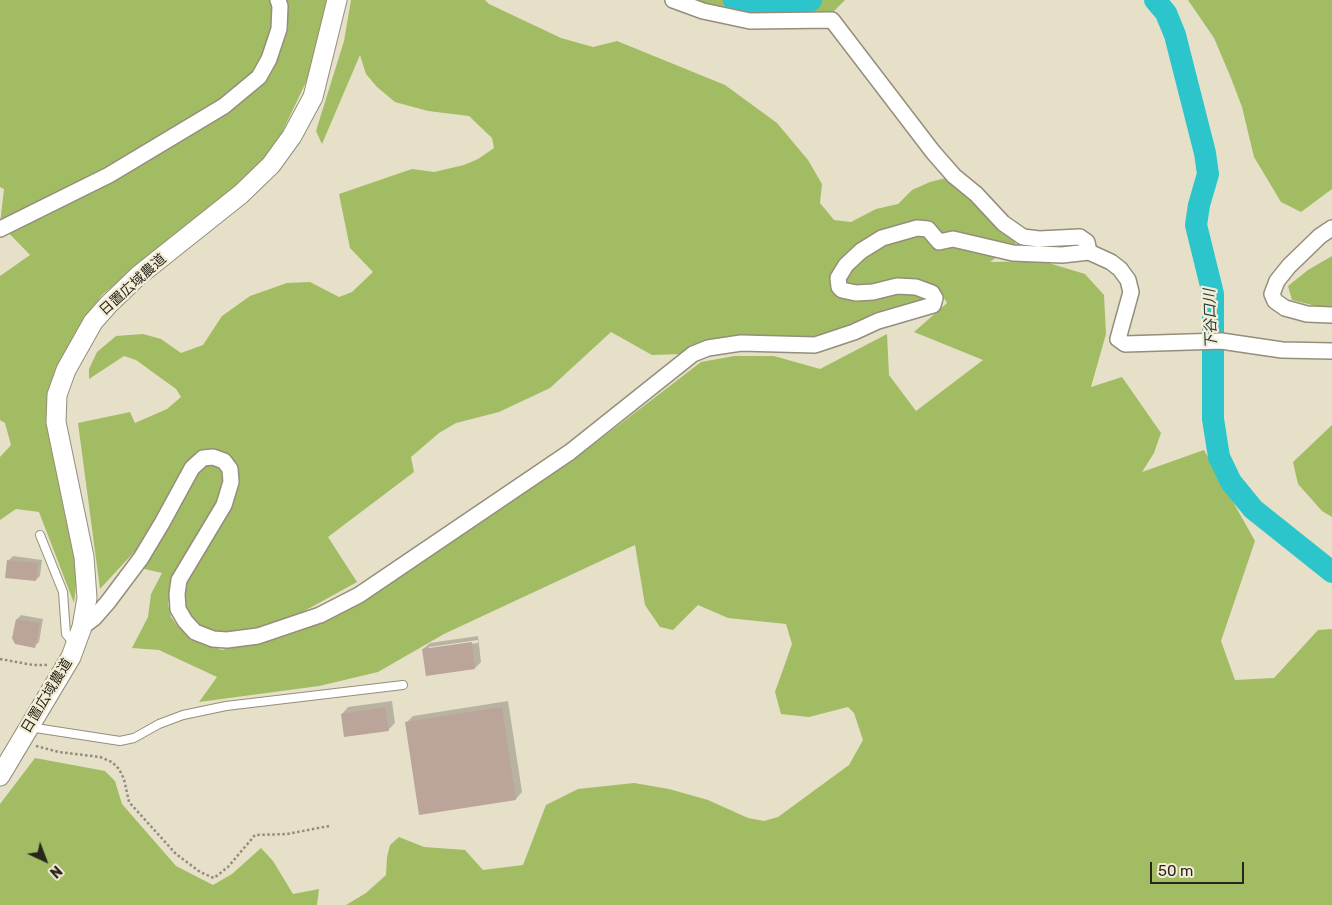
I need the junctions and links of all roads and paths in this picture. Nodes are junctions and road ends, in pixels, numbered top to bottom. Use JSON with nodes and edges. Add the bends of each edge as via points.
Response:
{"nodes":[{"id":1,"x":278,"y":0,"type":"edge"},
{"id":2,"x":337,"y":0,"type":"edge"},
{"id":3,"x":673,"y":0,"type":"edge"},
{"id":4,"x":1332,"y":228,"type":"edge"},
{"id":5,"x":0,"y":229,"type":"edge"},
{"id":6,"x":1089,"y":252,"type":"junction"},
{"id":7,"x":1332,"y":315,"type":"edge"},
{"id":8,"x":1332,"y":351,"type":"edge"},
{"id":9,"x":40,"y":535,"type":"dead end"},
{"id":10,"x":82,"y":627,"type":"junction"},
{"id":11,"x":75,"y":646,"type":"junction"},
{"id":12,"x":0,"y":659,"type":"edge"},
{"id":13,"x":51,"y":660,"type":"dead end"},
{"id":14,"x":403,"y":685,"type":"dead end"},
{"id":15,"x":24,"y":734,"type":"junction"},
{"id":16,"x":0,"y":776,"type":"edge"},
{"id":17,"x":330,"y":826,"type":"dead end"}],
"edges":[{"from":1,"to":5,"type":"street","via":[[279,29],[270,60],[259,77],[224,106],[102,179]]},
{"from":2,"to":10,"type":"street","name":"日置広域農道","via":[[313,97],[292,136],[271,165],[108,305],[93,322],[66,370],[57,395],[56,422],[84,558],[87,598]]},
{"from":3,"to":6,"type":"street","via":[[750,22],[832,20],[938,158],[1003,223],[1023,237],[1080,237],[1087,242]]},
{"from":4,"to":7,"type":"street","via":[[1289,266],[1272,294],[1275,301],[1285,308],[1307,314]]},
{"from":6,"to":8,"type":"street","via":[[1120,269],[1128,280],[1130,292],[1118,339],[1125,344],[1221,341],[1282,350]]},
{"from":6,"to":10,"type":"street","via":[[1062,255],[1013,253],[952,239],[939,242],[928,229],[882,238],[846,265],[838,278],[839,287],[856,293],[897,286],[916,287],[932,293],[935,298],[933,305],[878,321],[815,345],[741,343],[693,354],[570,452],[359,595],[320,615],[258,636],[213,639],[195,632],[178,608],[179,580],[224,505],[231,482],[230,468],[224,460],[203,458],[192,468],[141,558],[108,602]]},
{"from":9,"to":11,"type":"lane","via":[[63,592],[66,634]]},
{"from":10,"to":11,"type":"street","name":"日置広域農道"},
{"from":11,"to":15,"type":"street","name":"日置広域農道","via":[[50,696]]},
{"from":12,"to":13,"type":"path","via":[[46,666]]},
{"from":14,"to":15,"type":"lane","via":[[226,706],[192,713],[120,742]]},
{"from":15,"to":16,"type":"street","name":"日置広域農道"},
{"from":15,"to":17,"type":"path","via":[[59,752],[100,757],[112,762],[122,774],[130,802],[176,854],[214,878],[246,849],[255,835],[287,834]]}]}
